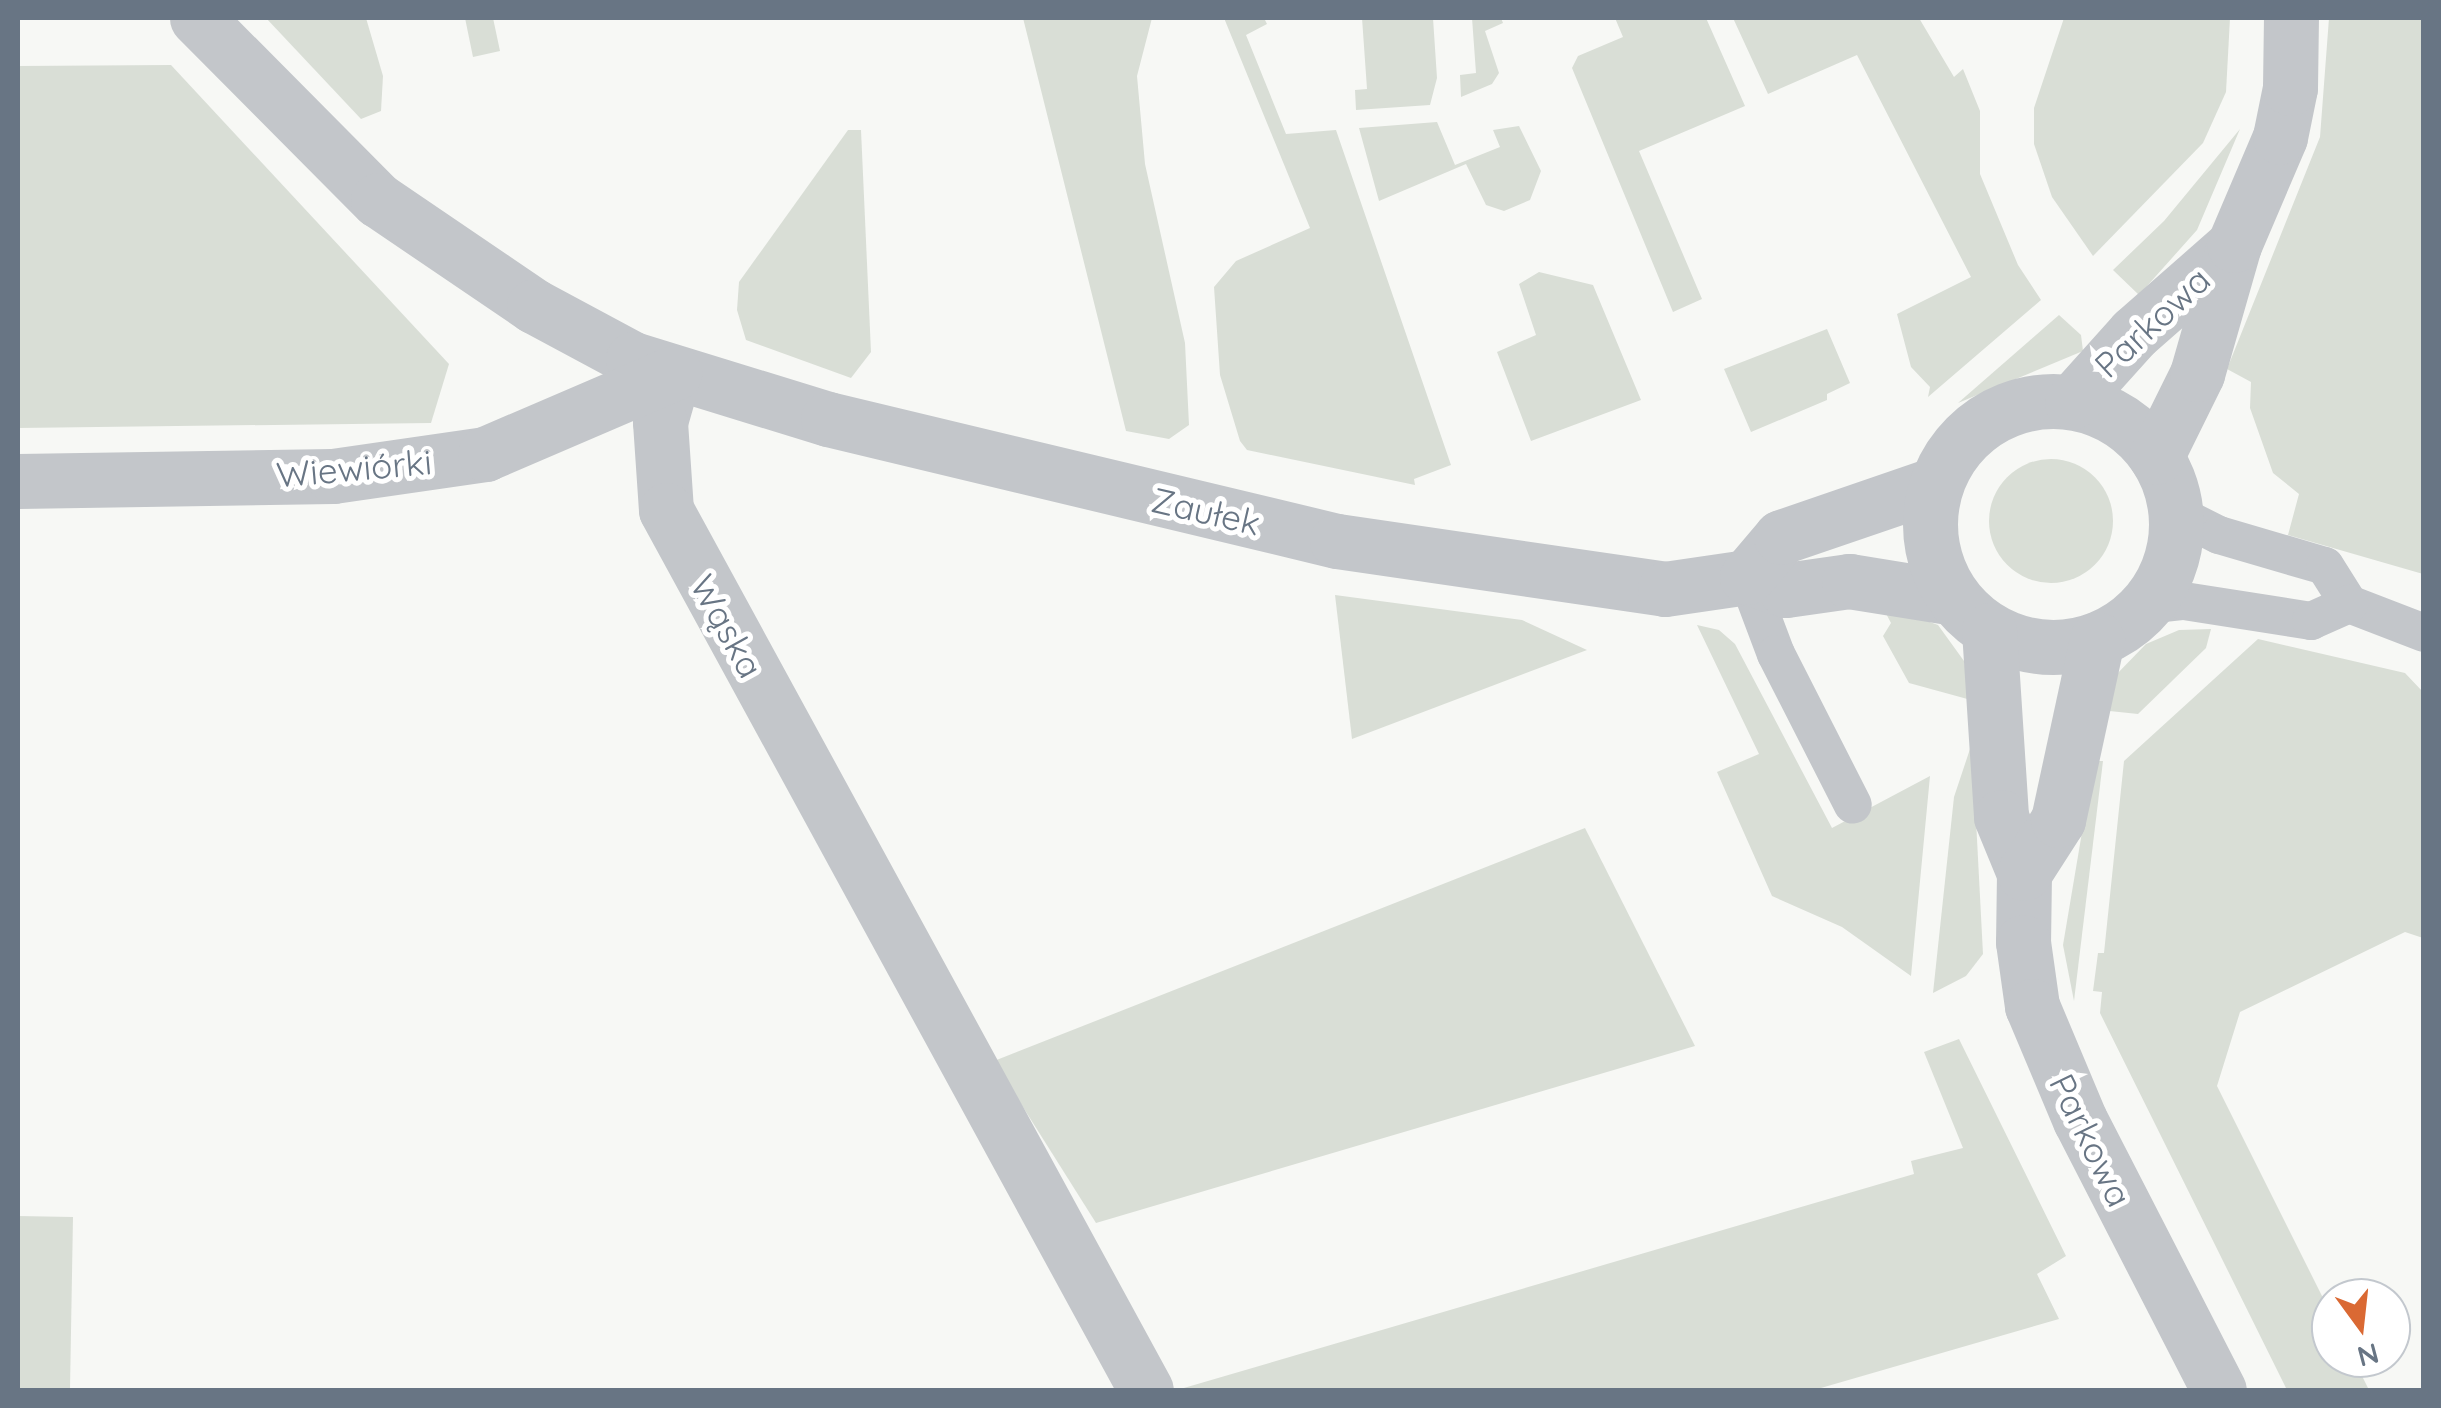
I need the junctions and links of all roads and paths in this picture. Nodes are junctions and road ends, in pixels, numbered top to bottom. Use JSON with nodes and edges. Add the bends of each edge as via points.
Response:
{"nodes":[{"id":1,"x":197,"y":18,"type":"edge"},
{"id":2,"x":2291,"y":18,"type":"edge"},
{"id":3,"x":2234,"y":246,"type":"junction"},
{"id":4,"x":674,"y":373,"type":"junction"},
{"id":5,"x":2072,"y":402,"type":"junction"},
{"id":6,"x":2156,"y":457,"type":"junction"},
{"id":7,"x":18,"y":480,"type":"edge"},
{"id":8,"x":1936,"y":484,"type":"junction"},
{"id":9,"x":2175,"y":513,"type":"junction"},
{"id":10,"x":1747,"y":578,"type":"junction"},
{"id":11,"x":2349,"y":604,"type":"junction"},
{"id":12,"x":2145,"y":605,"type":"junction"},
{"id":13,"x":1972,"y":614,"type":"junction"},
{"id":14,"x":2424,"y":633,"type":"edge"},
{"id":15,"x":2098,"y":639,"type":"junction"},
{"id":16,"x":1853,"y":805,"type":"dead end"},
{"id":17,"x":2024,"y":872,"type":"junction"},
{"id":18,"x":1146,"y":1390,"type":"edge"},
{"id":19,"x":2219,"y":1390,"type":"edge"}],
"edges":[{"from":1,"to":4,"type":"street","via":[[378,200],[598,344]]},
{"from":2,"to":3,"type":"street","name":"Parkowa","via":[[2292,68],[2280,137]]},
{"from":3,"to":5,"type":"street","name":"Parkowa","via":[[2134,333]]},
{"from":3,"to":6,"type":"street","name":"Parkowa","via":[[2197,374]]},
{"from":4,"to":7,"type":"street","name":"Wiewiórki","via":[[485,454],[333,476]]},
{"from":4,"to":10,"type":"street","name":"Zaułek","via":[[828,419],[1337,541],[1665,588]]},
{"from":4,"to":18,"type":"street","name":"Wąska","via":[[660,422],[666,510]]},
{"from":5,"to":6,"type":"street","via":[[2120,421]]},
{"from":5,"to":8,"type":"street","via":[[2034,402],[1980,423],[1954,450]]},
{"from":6,"to":9,"type":"street"},
{"from":8,"to":10,"type":"street","via":[[1780,538]]},
{"from":8,"to":13,"type":"street","via":[[1931,546]]},
{"from":9,"to":11,"type":"lane","via":[[2219,535],[2325,566]]},
{"from":9,"to":12,"type":"street","via":[[2168,569]]},
{"from":10,"to":13,"type":"street","name":"Zaułek","via":[[1786,590],[1849,581]]},
{"from":10,"to":16,"type":"lane","via":[[1776,654]]},
{"from":11,"to":12,"type":"lane","via":[[2311,621],[2184,601]]},
{"from":11,"to":14,"type":"lane"},
{"from":12,"to":15,"type":"street"},
{"from":13,"to":15,"type":"street","via":[[2042,647]]},
{"from":13,"to":17,"type":"street","name":"Parkowa","via":[[2001,816]]},
{"from":15,"to":17,"type":"street","via":[[2058,820]]},
{"from":17,"to":19,"type":"street","name":"Parkowa","via":[[2024,966],[2040,1030]]}]}
